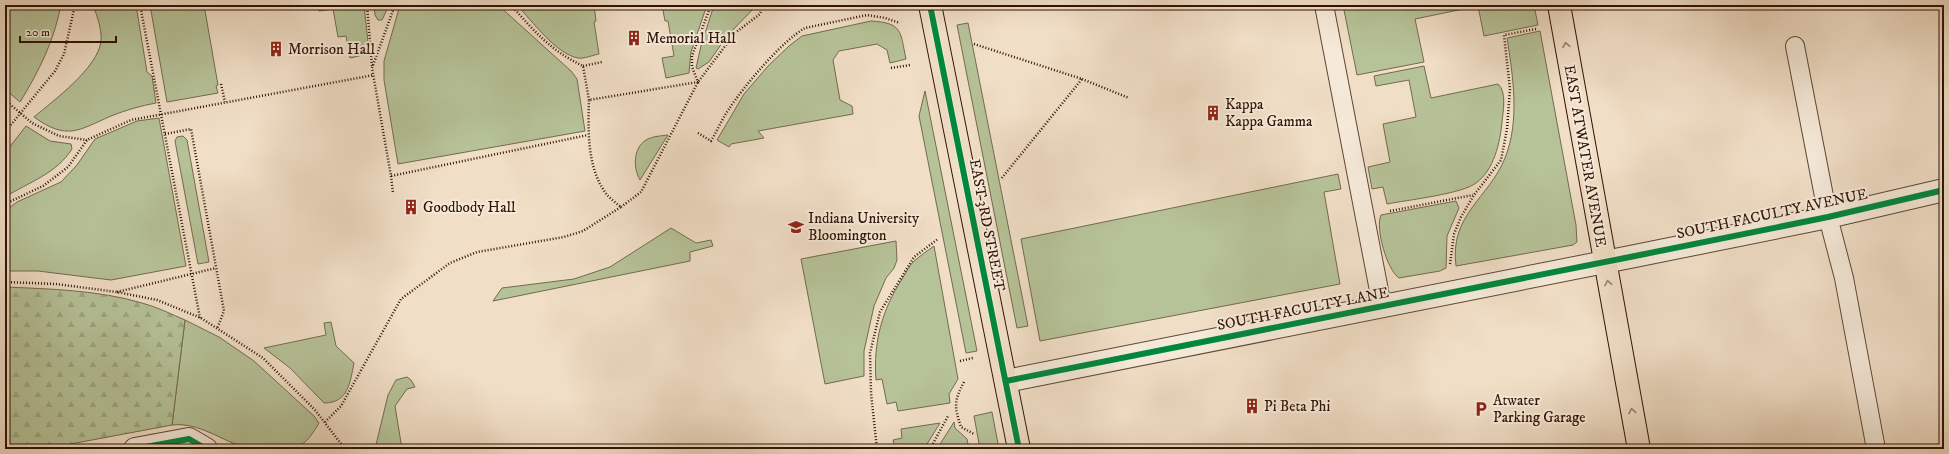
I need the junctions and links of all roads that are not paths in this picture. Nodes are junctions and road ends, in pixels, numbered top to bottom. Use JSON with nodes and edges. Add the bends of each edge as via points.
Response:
{"nodes":[{"id":1,"x":930,"y":5,"type":"edge"},
{"id":2,"x":1324,"y":5,"type":"edge"},
{"id":3,"x":1559,"y":5,"type":"edge"},
{"id":4,"x":1795,"y":46,"type":"dead end"},
{"id":5,"x":1944,"y":190,"type":"edge"},
{"id":6,"x":1828,"y":217,"type":"junction"},
{"id":7,"x":1604,"y":262,"type":"junction"},
{"id":8,"x":1382,"y":306,"type":"junction"},
{"id":9,"x":1006,"y":381,"type":"junction"},
{"id":10,"x":135,"y":449,"type":"edge"},
{"id":11,"x":206,"y":449,"type":"edge"},
{"id":12,"x":1019,"y":449,"type":"edge"},
{"id":13,"x":1639,"y":449,"type":"edge"},
{"id":14,"x":1876,"y":449,"type":"edge"}],
"edges":[{"from":1,"to":9,"type":"main road","name":"EAST 3RD STREET"},
{"from":2,"to":8,"type":"lane"},
{"from":7,"to":3,"type":"main road","name":"EAST ATWATER AVENUE","one_way":true},
{"from":4,"to":6,"type":"lane"},
{"from":5,"to":6,"type":"street","name":"SOUTH FACULTY AVENUE"},
{"from":6,"to":7,"type":"street","name":"SOUTH FACULTY AVENUE"},
{"from":6,"to":14,"type":"lane","via":[[1844,278]]},
{"from":7,"to":8,"type":"street","name":"SOUTH FACULTY LANE"},
{"from":13,"to":7,"type":"main road","name":"EAST ATWATER AVENUE","one_way":true},
{"from":8,"to":9,"type":"street","name":"SOUTH FACULTY LANE"},
{"from":9,"to":12,"type":"main road","name":"EAST 3RD STREET"},
{"from":10,"to":11,"type":"street","via":[[189,439]]}]}
